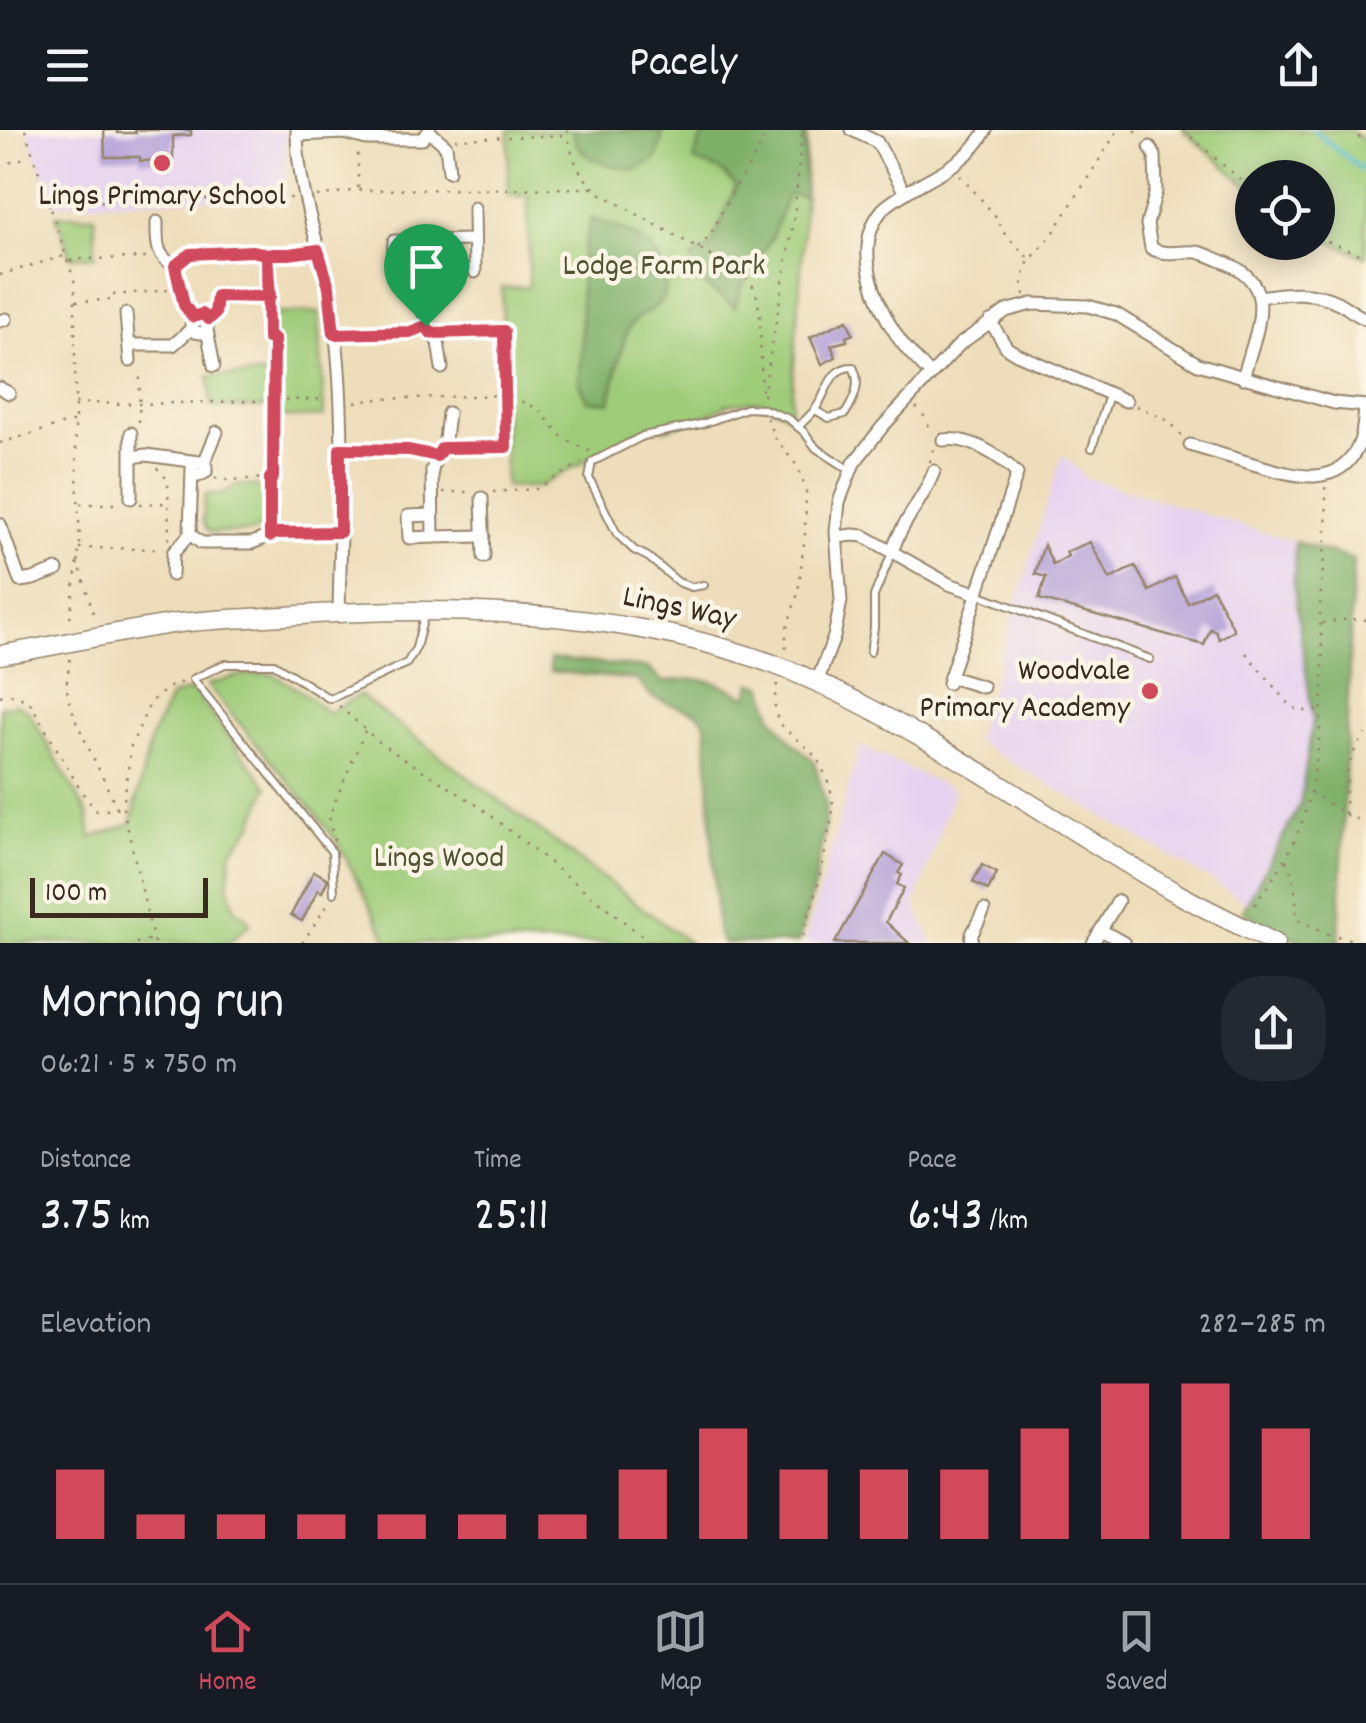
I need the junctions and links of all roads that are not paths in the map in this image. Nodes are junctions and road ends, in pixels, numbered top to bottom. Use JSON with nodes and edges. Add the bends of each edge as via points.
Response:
{"nodes":[{"id":1,"x":852,"y":130,"type":"edge"},
{"id":2,"x":986,"y":130,"type":"edge"},
{"id":3,"x":297,"y":132,"type":"edge"},
{"id":4,"x":433,"y":134,"type":"edge"},
{"id":5,"x":1150,"y":147,"type":"dead end"},
{"id":6,"x":450,"y":171,"type":"dead end"},
{"id":7,"x":905,"y":193,"type":"junction"},
{"id":8,"x":474,"y":208,"type":"dead end"},
{"id":9,"x":157,"y":222,"type":"dead end"},
{"id":10,"x":394,"y":227,"type":"dead end"},
{"id":11,"x":474,"y":240,"type":"junction"},
{"id":12,"x":422,"y":241,"type":"junction"},
{"id":13,"x":394,"y":242,"type":"junction"},
{"id":14,"x":318,"y":250,"type":"junction"},
{"id":15,"x":169,"y":263,"type":"junction"},
{"id":16,"x":422,"y":266,"type":"junction"},
{"id":17,"x":474,"y":272,"type":"dead end"},
{"id":18,"x":1260,"y":297,"type":"junction"},
{"id":19,"x":126,"y":314,"type":"dead end"},
{"id":20,"x":1366,"y":320,"type":"edge"},
{"id":21,"x":990,"y":321,"type":"junction"},
{"id":22,"x":192,"y":322,"type":"junction"},
{"id":23,"x":429,"y":329,"type":"junction"},
{"id":24,"x":334,"y":334,"type":"junction"},
{"id":25,"x":129,"y":345,"type":"junction"},
{"id":26,"x":130,"y":361,"type":"dead end"},
{"id":27,"x":214,"y":366,"type":"dead end"},
{"id":28,"x":442,"y":368,"type":"dead end"},
{"id":29,"x":930,"y":374,"type":"junction"},
{"id":30,"x":1243,"y":378,"type":"junction"},
{"id":31,"x":1109,"y":394,"type":"junction"},
{"id":32,"x":1126,"y":401,"type":"road end"},
{"id":33,"x":1366,"y":406,"type":"edge"},
{"id":34,"x":815,"y":410,"type":"junction"},
{"id":35,"x":448,"y":413,"type":"dead end"},
{"id":36,"x":798,"y":427,"type":"junction"},
{"id":37,"x":217,"y":432,"type":"dead end"},
{"id":38,"x":131,"y":434,"type":"dead end"},
{"id":39,"x":938,"y":443,"type":"road end"},
{"id":40,"x":1190,"y":445,"type":"road end"},
{"id":41,"x":1092,"y":448,"type":"dead end"},
{"id":42,"x":340,"y":449,"type":"junction"},
{"id":43,"x":440,"y":452,"type":"junction"},
{"id":44,"x":132,"y":457,"type":"junction"},
{"id":45,"x":200,"y":468,"type":"junction"},
{"id":46,"x":851,"y":470,"type":"junction"},
{"id":47,"x":934,"y":471,"type":"dead end"},
{"id":48,"x":131,"y":498,"type":"dead end"},
{"id":49,"x":482,"y":498,"type":"dead end"},
{"id":50,"x":432,"y":515,"type":"junction"},
{"id":51,"x":0,"y":524,"type":"edge"},
{"id":52,"x":340,"y":532,"type":"junction"},
{"id":53,"x":190,"y":534,"type":"junction"},
{"id":54,"x":484,"y":536,"type":"junction"},
{"id":55,"x":433,"y":537,"type":"junction"},
{"id":56,"x":837,"y":537,"type":"junction"},
{"id":57,"x":892,"y":554,"type":"junction"},
{"id":58,"x":484,"y":557,"type":"dead end"},
{"id":59,"x":56,"y":570,"type":"dead end"},
{"id":60,"x":172,"y":575,"type":"dead end"},
{"id":61,"x":704,"y":584,"type":"dead end"},
{"id":62,"x":978,"y":594,"type":"junction"},
{"id":63,"x":426,"y":610,"type":"junction"},
{"id":64,"x":338,"y":612,"type":"junction"},
{"id":65,"x":870,"y":652,"type":"dead end"},
{"id":66,"x":0,"y":655,"type":"edge"},
{"id":67,"x":1150,"y":659,"type":"dead end"},
{"id":68,"x":817,"y":682,"type":"junction"},
{"id":69,"x":983,"y":687,"type":"dead end"},
{"id":70,"x":334,"y":893,"type":"road end"},
{"id":71,"x":1118,"y":901,"type":"dead end"},
{"id":72,"x":984,"y":910,"type":"dead end"},
{"id":73,"x":1101,"y":930,"type":"junction"},
{"id":74,"x":971,"y":943,"type":"edge"},
{"id":75,"x":1093,"y":943,"type":"edge"},
{"id":76,"x":1124,"y":943,"type":"edge"},
{"id":77,"x":1275,"y":943,"type":"edge"}],
"edges":[{"from":1,"to":7,"type":"street","via":[[877,142]]},
{"from":2,"to":7,"type":"street","via":[[953,167]]},
{"from":3,"to":4,"type":"street","via":[[366,140]]},
{"from":3,"to":14,"type":"street"},
{"from":4,"to":6,"type":"street","via":[[446,146]]},
{"from":5,"to":18,"type":"street","via":[[1156,191],[1146,224],[1151,248],[1162,254],[1198,252],[1235,265]]},
{"from":7,"to":29,"type":"street","via":[[883,209],[871,229],[868,257],[876,298],[900,341]]},
{"from":8,"to":11,"type":"street"},
{"from":9,"to":15,"type":"street","via":[[158,246]]},
{"from":10,"to":13,"type":"street"},
{"from":11,"to":12,"type":"street"},
{"from":11,"to":17,"type":"street"},
{"from":12,"to":13,"type":"street"},
{"from":12,"to":16,"type":"street"},
{"from":13,"to":16,"type":"street","via":[[393,265]]},
{"from":14,"to":15,"type":"street","via":[[190,254]]},
{"from":14,"to":24,"type":"street"},
{"from":15,"to":22,"type":"street"},
{"from":16,"to":23,"type":"street"},
{"from":18,"to":20,"type":"street","via":[[1312,293]]},
{"from":18,"to":30,"type":"street"},
{"from":19,"to":25,"type":"street"},
{"from":21,"to":29,"type":"street"},
{"from":21,"to":30,"type":"street","via":[[1029,306],[1088,306],[1116,314],[1198,364]]},
{"from":21,"to":31,"type":"street","via":[[1007,348]]},
{"from":22,"to":25,"type":"street","via":[[173,345]]},
{"from":22,"to":27,"type":"street","via":[[198,333],[208,324]]},
{"from":23,"to":24,"type":"street"},
{"from":23,"to":28,"type":"street"},
{"from":24,"to":42,"type":"street"},
{"from":25,"to":26,"type":"street"},
{"from":29,"to":46,"type":"street"},
{"from":30,"to":33,"type":"street"},
{"from":31,"to":32,"type":"street"},
{"from":31,"to":41,"type":"lane"},
{"from":33,"to":40,"type":"street","via":[[1358,448],[1324,476],[1297,477]]},
{"from":34,"to":34,"type":"lane","via":[[834,373],[853,367],[856,390],[845,414],[828,418]]},
{"from":34,"to":36,"type":"lane"},
{"from":35,"to":43,"type":"street"},
{"from":36,"to":46,"type":"lane"},
{"from":36,"to":61,"type":"lane","via":[[764,408],[748,408],[643,436],[592,462],[589,478],[617,534],[678,582]]},
{"from":37,"to":45,"type":"street"},
{"from":38,"to":44,"type":"street"},
{"from":39,"to":62,"type":"street","via":[[952,439],[994,454],[1017,474]]},
{"from":42,"to":43,"type":"street"},
{"from":42,"to":52,"type":"street"},
{"from":43,"to":50,"type":"street","via":[[432,470]]},
{"from":44,"to":45,"type":"street"},
{"from":44,"to":48,"type":"street"},
{"from":45,"to":53,"type":"street"},
{"from":46,"to":56,"type":"street","via":[[839,502]]},
{"from":47,"to":57,"type":"street"},
{"from":49,"to":54,"type":"street"},
{"from":50,"to":55,"type":"street"},
{"from":50,"to":55,"type":"street","via":[[408,516],[409,538]]},
{"from":51,"to":59,"type":"street","via":[[20,580]]},
{"from":52,"to":53,"type":"street","via":[[277,533],[252,544],[201,543]]},
{"from":52,"to":64,"type":"street"},
{"from":53,"to":60,"type":"street","via":[[173,554]]},
{"from":54,"to":55,"type":"street"},
{"from":54,"to":58,"type":"street"},
{"from":56,"to":57,"type":"street","via":[[864,536]]},
{"from":56,"to":68,"type":"street","via":[[842,601]]},
{"from":57,"to":62,"type":"street"},
{"from":57,"to":65,"type":"lane","via":[[874,596]]},
{"from":62,"to":67,"type":"lane"},
{"from":62,"to":69,"type":"street","via":[[949,680]]},
{"from":63,"to":64,"type":"street","name":"Lings Way"},
{"from":63,"to":68,"type":"street","name":"Lings Way","via":[[560,618],[684,638]]},
{"from":63,"to":70,"type":"lane","via":[[407,663],[330,698],[274,664],[226,664],[193,680],[332,852]]},
{"from":64,"to":66,"type":"street","name":"Lings Way","via":[[181,623]]},
{"from":68,"to":77,"type":"street","name":"Lings Way","via":[[940,745],[1179,894]]},
{"from":71,"to":73,"type":"street"},
{"from":72,"to":74,"type":"street"},
{"from":73,"to":75,"type":"street"},
{"from":73,"to":76,"type":"street"}]}
